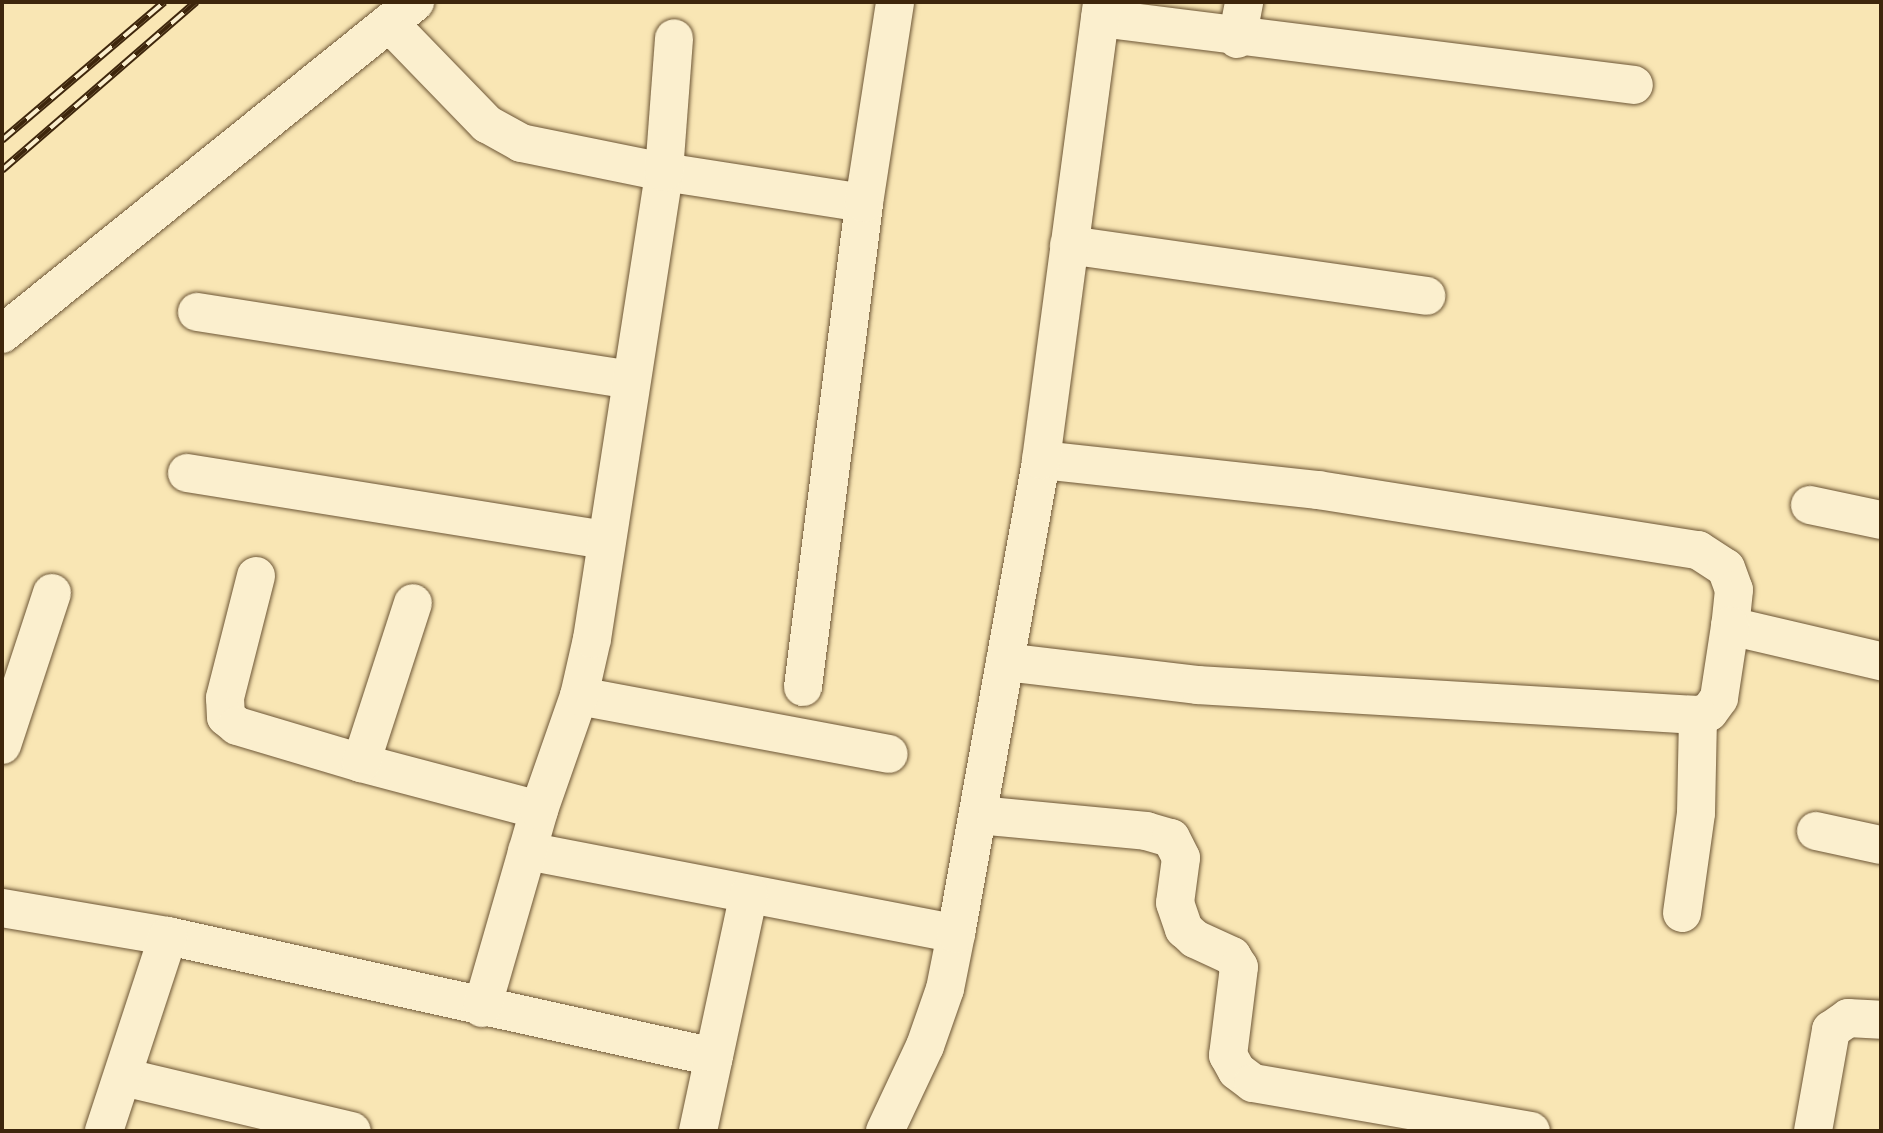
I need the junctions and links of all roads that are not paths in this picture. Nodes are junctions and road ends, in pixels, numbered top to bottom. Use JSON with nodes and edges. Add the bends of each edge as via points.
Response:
{"nodes":[{"id":1,"x":895,"y":2,"type":"edge"},
{"id":2,"x":1244,"y":2,"type":"edge"},
{"id":3,"x":1101,"y":10,"type":"edge"},
{"id":4,"x":402,"y":12,"type":"edge"},
{"id":5,"x":674,"y":38,"type":"dead end"},
{"id":6,"x":1237,"y":39,"type":"junction"},
{"id":7,"x":1634,"y":85,"type":"dead end"},
{"id":8,"x":664,"y":172,"type":"junction"},
{"id":9,"x":864,"y":203,"type":"junction"},
{"id":10,"x":1069,"y":245,"type":"junction"},
{"id":11,"x":1426,"y":296,"type":"dead end"},
{"id":12,"x":197,"y":312,"type":"dead end"},
{"id":13,"x":2,"y":334,"type":"edge"},
{"id":14,"x":629,"y":380,"type":"junction"},
{"id":15,"x":1041,"y":460,"type":"junction"},
{"id":16,"x":187,"y":473,"type":"dead end"},
{"id":17,"x":1810,"y":505,"type":"dead end"},
{"id":18,"x":1881,"y":520,"type":"edge"},
{"id":19,"x":607,"y":540,"type":"junction"},
{"id":20,"x":256,"y":576,"type":"dead end"},
{"id":21,"x":52,"y":593,"type":"dead end"},
{"id":22,"x":413,"y":603,"type":"dead end"},
{"id":23,"x":1730,"y":626,"type":"junction"},
{"id":24,"x":1881,"y":661,"type":"edge"},
{"id":25,"x":1005,"y":662,"type":"junction"},
{"id":26,"x":803,"y":687,"type":"dead end"},
{"id":27,"x":579,"y":696,"type":"junction"},
{"id":28,"x":1698,"y":715,"type":"junction"},
{"id":29,"x":2,"y":745,"type":"edge"},
{"id":30,"x":890,"y":754,"type":"dead end"},
{"id":31,"x":361,"y":763,"type":"junction"},
{"id":32,"x":539,"y":810,"type":"junction"},
{"id":33,"x":978,"y":816,"type":"junction"},
{"id":34,"x":1816,"y":831,"type":"dead end"},
{"id":35,"x":1881,"y":845,"type":"edge"},
{"id":36,"x":527,"y":851,"type":"junction"},
{"id":37,"x":749,"y":894,"type":"junction"},
{"id":38,"x":2,"y":908,"type":"edge"},
{"id":39,"x":1682,"y":913,"type":"dead end"},
{"id":40,"x":957,"y":934,"type":"junction"},
{"id":41,"x":168,"y":936,"type":"junction"},
{"id":42,"x":482,"y":1008,"type":"junction"},
{"id":43,"x":1881,"y":1020,"type":"edge"},
{"id":44,"x":714,"y":1057,"type":"junction"},
{"id":45,"x":123,"y":1077,"type":"junction"},
{"id":46,"x":343,"y":1130,"type":"edge"},
{"id":47,"x":104,"y":1131,"type":"edge"},
{"id":48,"x":698,"y":1131,"type":"edge"},
{"id":49,"x":885,"y":1131,"type":"edge"},
{"id":50,"x":1531,"y":1131,"type":"edge"},
{"id":51,"x":1813,"y":1131,"type":"edge"}],
"edges":[{"from":1,"to":9,"type":"street"},
{"from":2,"to":6,"type":"street"},
{"from":3,"to":6,"type":"street"},
{"from":3,"to":10,"type":"street"},
{"from":4,"to":8,"type":"street","via":[[500,135]]},
{"from":4,"to":13,"type":"street"},
{"from":5,"to":8,"type":"street"},
{"from":6,"to":7,"type":"street"},
{"from":8,"to":9,"type":"street"},
{"from":8,"to":14,"type":"street"},
{"from":9,"to":26,"type":"street"},
{"from":10,"to":11,"type":"street"},
{"from":10,"to":15,"type":"street"},
{"from":12,"to":14,"type":"street"},
{"from":14,"to":19,"type":"street"},
{"from":15,"to":23,"type":"street","via":[[1318,490],[1698,550],[1726,568],[1734,590]]},
{"from":15,"to":25,"type":"street"},
{"from":16,"to":19,"type":"street"},
{"from":17,"to":18,"type":"street"},
{"from":19,"to":27,"type":"street"},
{"from":20,"to":31,"type":"street","via":[[225,698],[226,717],[237,726]]},
{"from":21,"to":29,"type":"street"},
{"from":22,"to":31,"type":"street"},
{"from":23,"to":24,"type":"street"},
{"from":23,"to":28,"type":"street","via":[[1719,698],[1709,712]]},
{"from":25,"to":28,"type":"street","via":[[1197,685]]},
{"from":25,"to":33,"type":"street"},
{"from":27,"to":30,"type":"street"},
{"from":27,"to":32,"type":"street"},
{"from":28,"to":39,"type":"street","via":[[1696,813]]},
{"from":31,"to":32,"type":"street"},
{"from":32,"to":36,"type":"street"},
{"from":33,"to":40,"type":"street"},
{"from":33,"to":50,"type":"street","via":[[1146,831],[1171,838],[1181,858],[1175,903],[1184,929],[1232,956],[1238,967],[1228,1055],[1237,1071],[1253,1083]]},
{"from":34,"to":35,"type":"street"},
{"from":36,"to":37,"type":"street"},
{"from":36,"to":42,"type":"street"},
{"from":37,"to":40,"type":"street"},
{"from":37,"to":44,"type":"street"},
{"from":38,"to":41,"type":"street"},
{"from":40,"to":49,"type":"street","via":[[945,989],[925,1046]]},
{"from":41,"to":42,"type":"street"},
{"from":41,"to":45,"type":"street"},
{"from":42,"to":44,"type":"street"},
{"from":43,"to":51,"type":"street","via":[[1848,1018],[1831,1030]]},
{"from":44,"to":48,"type":"street"},
{"from":45,"to":46,"type":"street"},
{"from":45,"to":47,"type":"street"}]}
